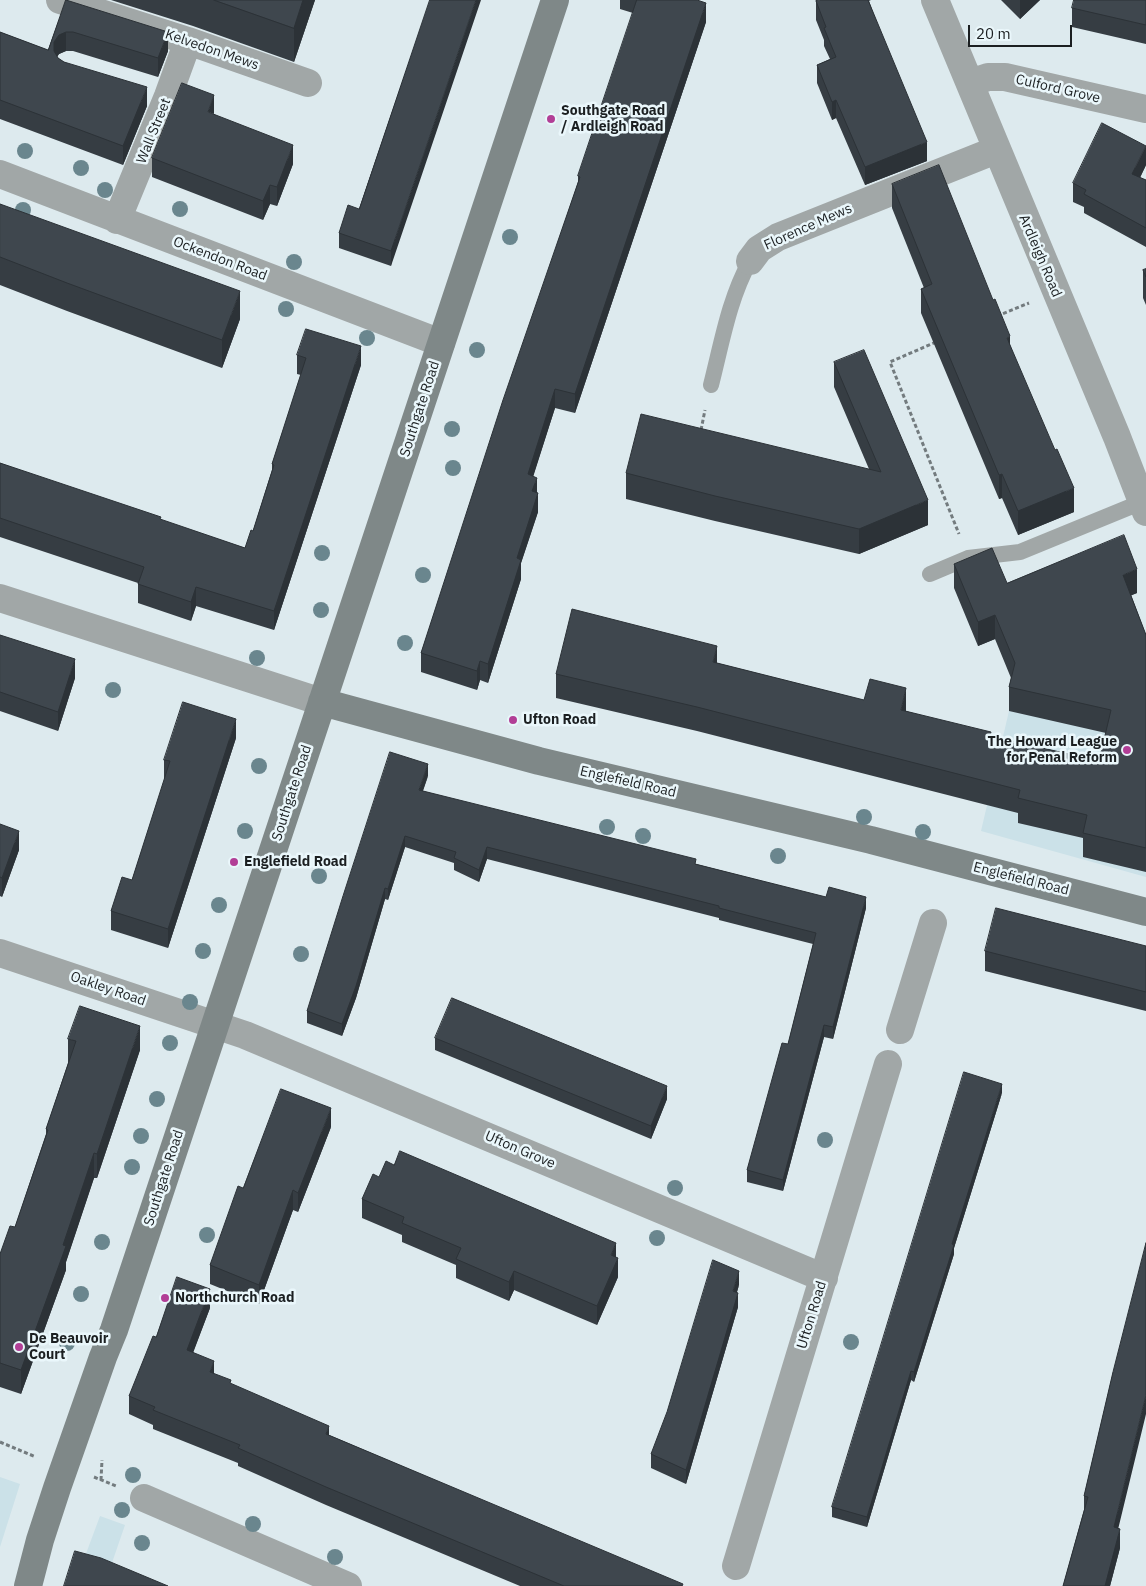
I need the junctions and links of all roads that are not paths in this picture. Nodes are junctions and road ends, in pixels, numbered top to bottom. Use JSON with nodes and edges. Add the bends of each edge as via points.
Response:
{"nodes":[{"id":1,"x":60,"y":0,"type":"edge"},
{"id":2,"x":555,"y":0,"type":"edge"},
{"id":3,"x":935,"y":0,"type":"edge"},
{"id":4,"x":188,"y":41,"type":"junction"},
{"id":5,"x":308,"y":83,"type":"dead end"},
{"id":6,"x":970,"y":83,"type":"junction"},
{"id":7,"x":142,"y":88,"type":"edge"},
{"id":8,"x":168,"y":96,"type":"junction"},
{"id":9,"x":1146,"y":109,"type":"edge"},
{"id":10,"x":996,"y":150,"type":"junction"},
{"id":11,"x":0,"y":174,"type":"edge"},
{"id":12,"x":117,"y":220,"type":"junction"},
{"id":13,"x":750,"y":260,"type":"joint"},
{"id":14,"x":441,"y":343,"type":"junction"},
{"id":15,"x":712,"y":385,"type":"road end"},
{"id":16,"x":1144,"y":507,"type":"edge"},
{"id":17,"x":930,"y":574,"type":"dead end"},
{"id":18,"x":0,"y":598,"type":"edge"},
{"id":19,"x":322,"y":702,"type":"junction"},
{"id":20,"x":1146,"y":912,"type":"edge"},
{"id":21,"x":932,"y":923,"type":"dead end"},
{"id":22,"x":0,"y":953,"type":"edge"},
{"id":23,"x":216,"y":1024,"type":"junction"},
{"id":24,"x":900,"y":1030,"type":"dead end"},
{"id":25,"x":888,"y":1064,"type":"dead end"},
{"id":26,"x":824,"y":1278,"type":"junction"},
{"id":27,"x":144,"y":1498,"type":"dead end"},
{"id":28,"x":736,"y":1566,"type":"dead end"},
{"id":29,"x":28,"y":1586,"type":"edge"},
{"id":30,"x":348,"y":1586,"type":"edge"}],
"edges":[{"from":1,"to":4,"type":"street","name":"Kelvedon Mews"},
{"from":2,"to":14,"type":"main road","name":"Southgate Road"},
{"from":3,"to":6,"type":"street","name":"Ardleigh Road"},
{"from":4,"to":5,"type":"street","name":"Kelvedon Mews"},
{"from":4,"to":8,"type":"street","name":"Wall Street"},
{"from":6,"to":9,"type":"street","name":"Culford Grove","via":[[988,77],[1005,77]]},
{"from":6,"to":10,"type":"street","name":"Ardleigh Road"},
{"from":7,"to":8,"type":"street"},
{"from":8,"to":12,"type":"street","name":"Wall Street"},
{"from":10,"to":13,"type":"street","name":"Florence Mews","via":[[778,237],[758,248]]},
{"from":10,"to":16,"type":"street","name":"Ardleigh Road"},
{"from":11,"to":12,"type":"street","name":"Ockendon Road"},
{"from":12,"to":14,"type":"street","name":"Ockendon Road"},
{"from":13,"to":15,"type":"lane","name":"Florence Mews","via":[[730,307]]},
{"from":14,"to":19,"type":"main road","name":"Southgate Road"},
{"from":16,"to":17,"type":"lane","via":[[1020,552],[968,558]]},
{"from":18,"to":19,"type":"street","name":"Englefield Road"},
{"from":19,"to":20,"type":"main road","name":"Englefield Road","via":[[539,761],[871,840]]},
{"from":19,"to":23,"type":"main road","name":"Southgate Road"},
{"from":21,"to":24,"type":"street"},
{"from":22,"to":23,"type":"street","name":"Oakley Road"},
{"from":23,"to":26,"type":"street","name":"Ufton Grove"},
{"from":23,"to":29,"type":"main road","name":"Southgate Road","via":[[114,1330],[57,1488]]},
{"from":25,"to":26,"type":"street","name":"Ufton Road"},
{"from":26,"to":28,"type":"street","name":"Ufton Road"},
{"from":27,"to":30,"type":"street"}]}
